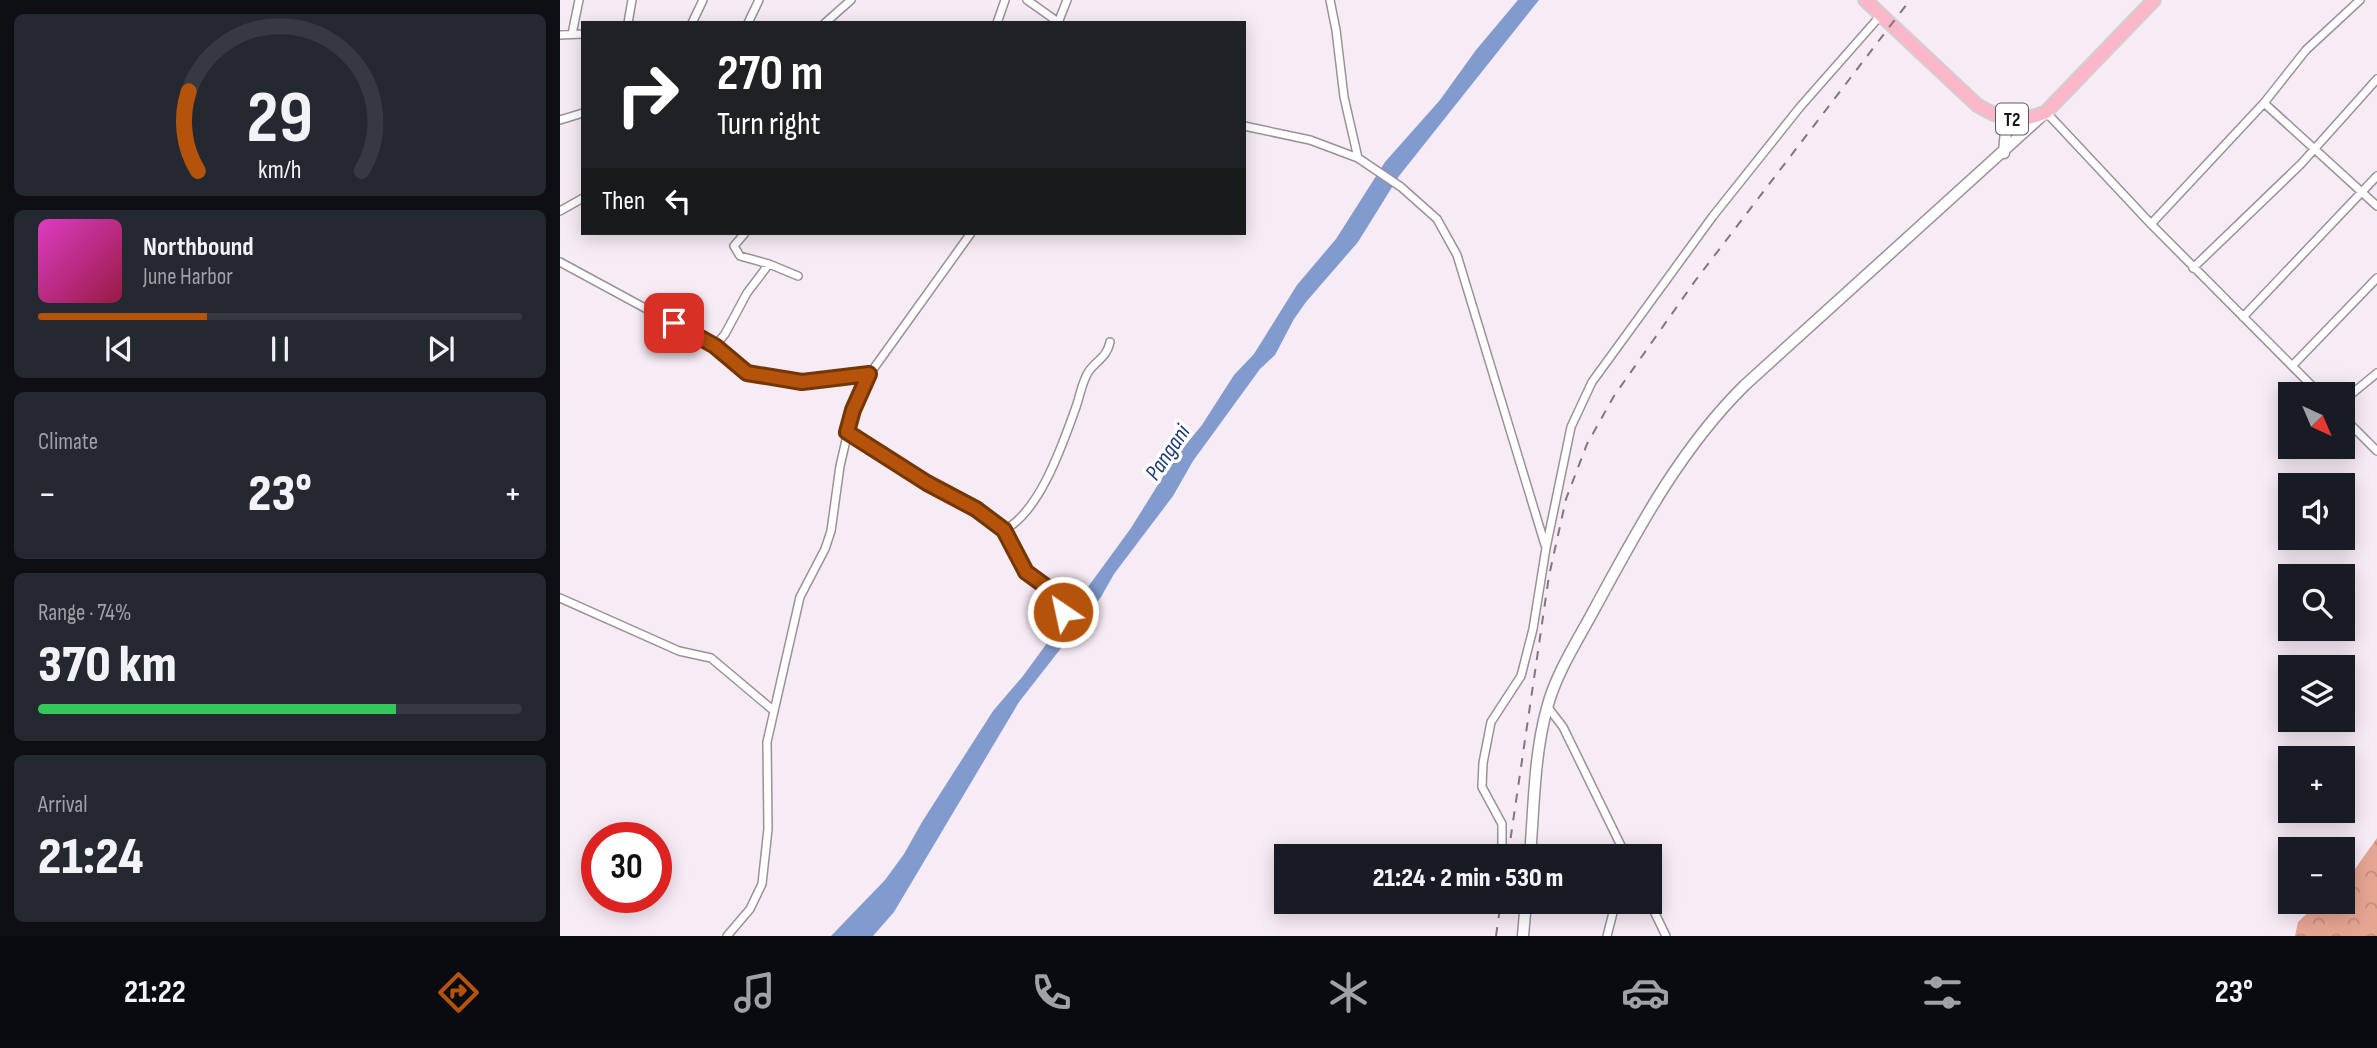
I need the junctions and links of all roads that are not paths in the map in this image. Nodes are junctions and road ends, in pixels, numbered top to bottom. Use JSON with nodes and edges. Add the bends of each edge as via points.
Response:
{"nodes":[{"id":1,"x":579,"y":0,"type":"edge"},
{"id":2,"x":632,"y":0,"type":"edge"},
{"id":3,"x":703,"y":0,"type":"edge"},
{"id":4,"x":759,"y":0,"type":"edge"},
{"id":5,"x":850,"y":0,"type":"edge"},
{"id":6,"x":1005,"y":0,"type":"edge"},
{"id":7,"x":1027,"y":0,"type":"edge"},
{"id":8,"x":1067,"y":0,"type":"edge"},
{"id":9,"x":1330,"y":0,"type":"edge"},
{"id":10,"x":1865,"y":0,"type":"edge"},
{"id":11,"x":2154,"y":0,"type":"edge"},
{"id":12,"x":2360,"y":0,"type":"edge"},
{"id":13,"x":1881,"y":15,"type":"junction"},
{"id":14,"x":628,"y":21,"type":"edge"},
{"id":15,"x":693,"y":21,"type":"edge"},
{"id":16,"x":749,"y":21,"type":"edge"},
{"id":17,"x":827,"y":21,"type":"edge"},
{"id":18,"x":998,"y":21,"type":"edge"},
{"id":19,"x":1055,"y":21,"type":"edge"},
{"id":20,"x":1059,"y":21,"type":"edge"},
{"id":21,"x":572,"y":34,"type":"junction"},
{"id":22,"x":581,"y":34,"type":"edge"},
{"id":23,"x":560,"y":35,"type":"edge"},
{"id":24,"x":2377,"y":79,"type":"edge"},
{"id":25,"x":2264,"y":103,"type":"junction"},
{"id":26,"x":2046,"y":112,"type":"junction"},
{"id":27,"x":581,"y":114,"type":"edge"},
{"id":28,"x":2007,"y":119,"type":"junction"},
{"id":29,"x":560,"y":120,"type":"edge"},
{"id":30,"x":1246,"y":126,"type":"edge"},
{"id":31,"x":2314,"y":149,"type":"junction"},
{"id":32,"x":2004,"y":153,"type":"junction"},
{"id":33,"x":1358,"y":158,"type":"junction"},
{"id":34,"x":2377,"y":176,"type":"edge"},
{"id":35,"x":2362,"y":192,"type":"junction"},
{"id":36,"x":581,"y":199,"type":"edge"},
{"id":37,"x":2377,"y":206,"type":"edge"},
{"id":38,"x":560,"y":211,"type":"edge"},
{"id":39,"x":2151,"y":224,"type":"junction"},
{"id":40,"x":744,"y":235,"type":"edge"},
{"id":41,"x":970,"y":235,"type":"edge"},
{"id":42,"x":560,"y":262,"type":"edge"},
{"id":43,"x":769,"y":264,"type":"junction"},
{"id":44,"x":2193,"y":268,"type":"junction"},
{"id":45,"x":798,"y":276,"type":"dead end"},
{"id":46,"x":2377,"y":278,"type":"edge"},
{"id":47,"x":2243,"y":317,"type":"junction"},
{"id":48,"x":1110,"y":342,"type":"dead end"},
{"id":49,"x":715,"y":346,"type":"junction"},
{"id":50,"x":2292,"y":366,"type":"junction"},
{"id":51,"x":869,"y":374,"type":"junction"},
{"id":52,"x":2376,"y":376,"type":"edge"},
{"id":53,"x":2308,"y":382,"type":"edge"},
{"id":54,"x":2356,"y":391,"type":"edge"},
{"id":55,"x":2356,"y":430,"type":"edge"},
{"id":56,"x":847,"y":432,"type":"junction"},
{"id":57,"x":2377,"y":451,"type":"edge"},
{"id":58,"x":1004,"y":530,"type":"junction"},
{"id":59,"x":1546,"y":548,"type":"junction"},
{"id":60,"x":560,"y":598,"type":"edge"},
{"id":61,"x":1063,"y":612,"type":"dead end"},
{"id":62,"x":1547,"y":706,"type":"junction"},
{"id":63,"x":774,"y":711,"type":"junction"},
{"id":64,"x":1502,"y":844,"type":"edge"},
{"id":65,"x":1531,"y":844,"type":"edge"},
{"id":66,"x":1620,"y":844,"type":"edge"},
{"id":67,"x":1525,"y":914,"type":"edge"},
{"id":68,"x":1613,"y":914,"type":"edge"},
{"id":69,"x":1655,"y":914,"type":"edge"},
{"id":70,"x":727,"y":936,"type":"edge"},
{"id":71,"x":1523,"y":936,"type":"edge"},
{"id":72,"x":1607,"y":936,"type":"edge"},
{"id":73,"x":1666,"y":936,"type":"edge"}],
"edges":[{"from":1,"to":21,"type":"street"},
{"from":2,"to":14,"type":"street"},
{"from":3,"to":15,"type":"street"},
{"from":4,"to":16,"type":"street"},
{"from":5,"to":17,"type":"street"},
{"from":6,"to":18,"type":"street"},
{"from":7,"to":19,"type":"street"},
{"from":8,"to":20,"type":"street"},
{"from":9,"to":33,"type":"street"},
{"from":10,"to":13,"type":"highway","number":"T2"},
{"from":11,"to":26,"type":"highway","number":"T2"},
{"from":12,"to":25,"type":"street","via":[[2306,50]]},
{"from":13,"to":28,"type":"highway","number":"T2","via":[[1977,106]]},
{"from":13,"to":59,"type":"street","via":[[1722,205],[1592,382],[1571,428]]},
{"from":21,"to":22,"type":"street"},
{"from":21,"to":23,"type":"street"},
{"from":24,"to":31,"type":"street"},
{"from":25,"to":31,"type":"street"},
{"from":25,"to":39,"type":"street"},
{"from":26,"to":28,"type":"highway","number":"T2","via":[[2027,121]]},
{"from":26,"to":32,"type":"main road"},
{"from":26,"to":39,"type":"street"},
{"from":27,"to":29,"type":"street"},
{"from":28,"to":32,"type":"main road"},
{"from":30,"to":33,"type":"street","via":[[1310,140]]},
{"from":31,"to":35,"type":"street"},
{"from":31,"to":44,"type":"street"},
{"from":32,"to":62,"type":"main road","via":[[1745,385],[1710,422],[1670,475],[1566,662]]},
{"from":33,"to":59,"type":"street","via":[[1437,219],[1457,255]]},
{"from":34,"to":35,"type":"street"},
{"from":35,"to":37,"type":"street"},
{"from":35,"to":47,"type":"street"},
{"from":36,"to":38,"type":"street"},
{"from":39,"to":44,"type":"street"},
{"from":40,"to":43,"type":"street","via":[[734,246],[740,256]]},
{"from":41,"to":51,"type":"street"},
{"from":42,"to":49,"type":"street"},
{"from":43,"to":45,"type":"street"},
{"from":43,"to":49,"type":"street"},
{"from":44,"to":47,"type":"street"},
{"from":46,"to":50,"type":"street"},
{"from":47,"to":50,"type":"street"},
{"from":48,"to":58,"type":"street","via":[[1103,358],[1089,370],[1040,491]]},
{"from":49,"to":51,"type":"street","via":[[747,373],[802,382]]},
{"from":50,"to":53,"type":"street"},
{"from":51,"to":56,"type":"street"},
{"from":52,"to":54,"type":"street"},
{"from":55,"to":57,"type":"street"},
{"from":56,"to":58,"type":"street"},
{"from":56,"to":63,"type":"street","via":[[831,531],[800,597]]},
{"from":58,"to":61,"type":"street","via":[[1026,572],[1059,596]]},
{"from":59,"to":64,"type":"street","via":[[1521,676],[1491,722],[1483,763],[1482,787],[1502,824]]},
{"from":60,"to":63,"type":"street","via":[[679,651],[711,658]]},
{"from":62,"to":65,"type":"main road"},
{"from":62,"to":66,"type":"street","via":[[1563,727]]},
{"from":63,"to":70,"type":"street","via":[[766,760],[768,830],[762,884],[750,909]]},
{"from":67,"to":71,"type":"main road"},
{"from":68,"to":72,"type":"street"},
{"from":69,"to":73,"type":"street"}]}
